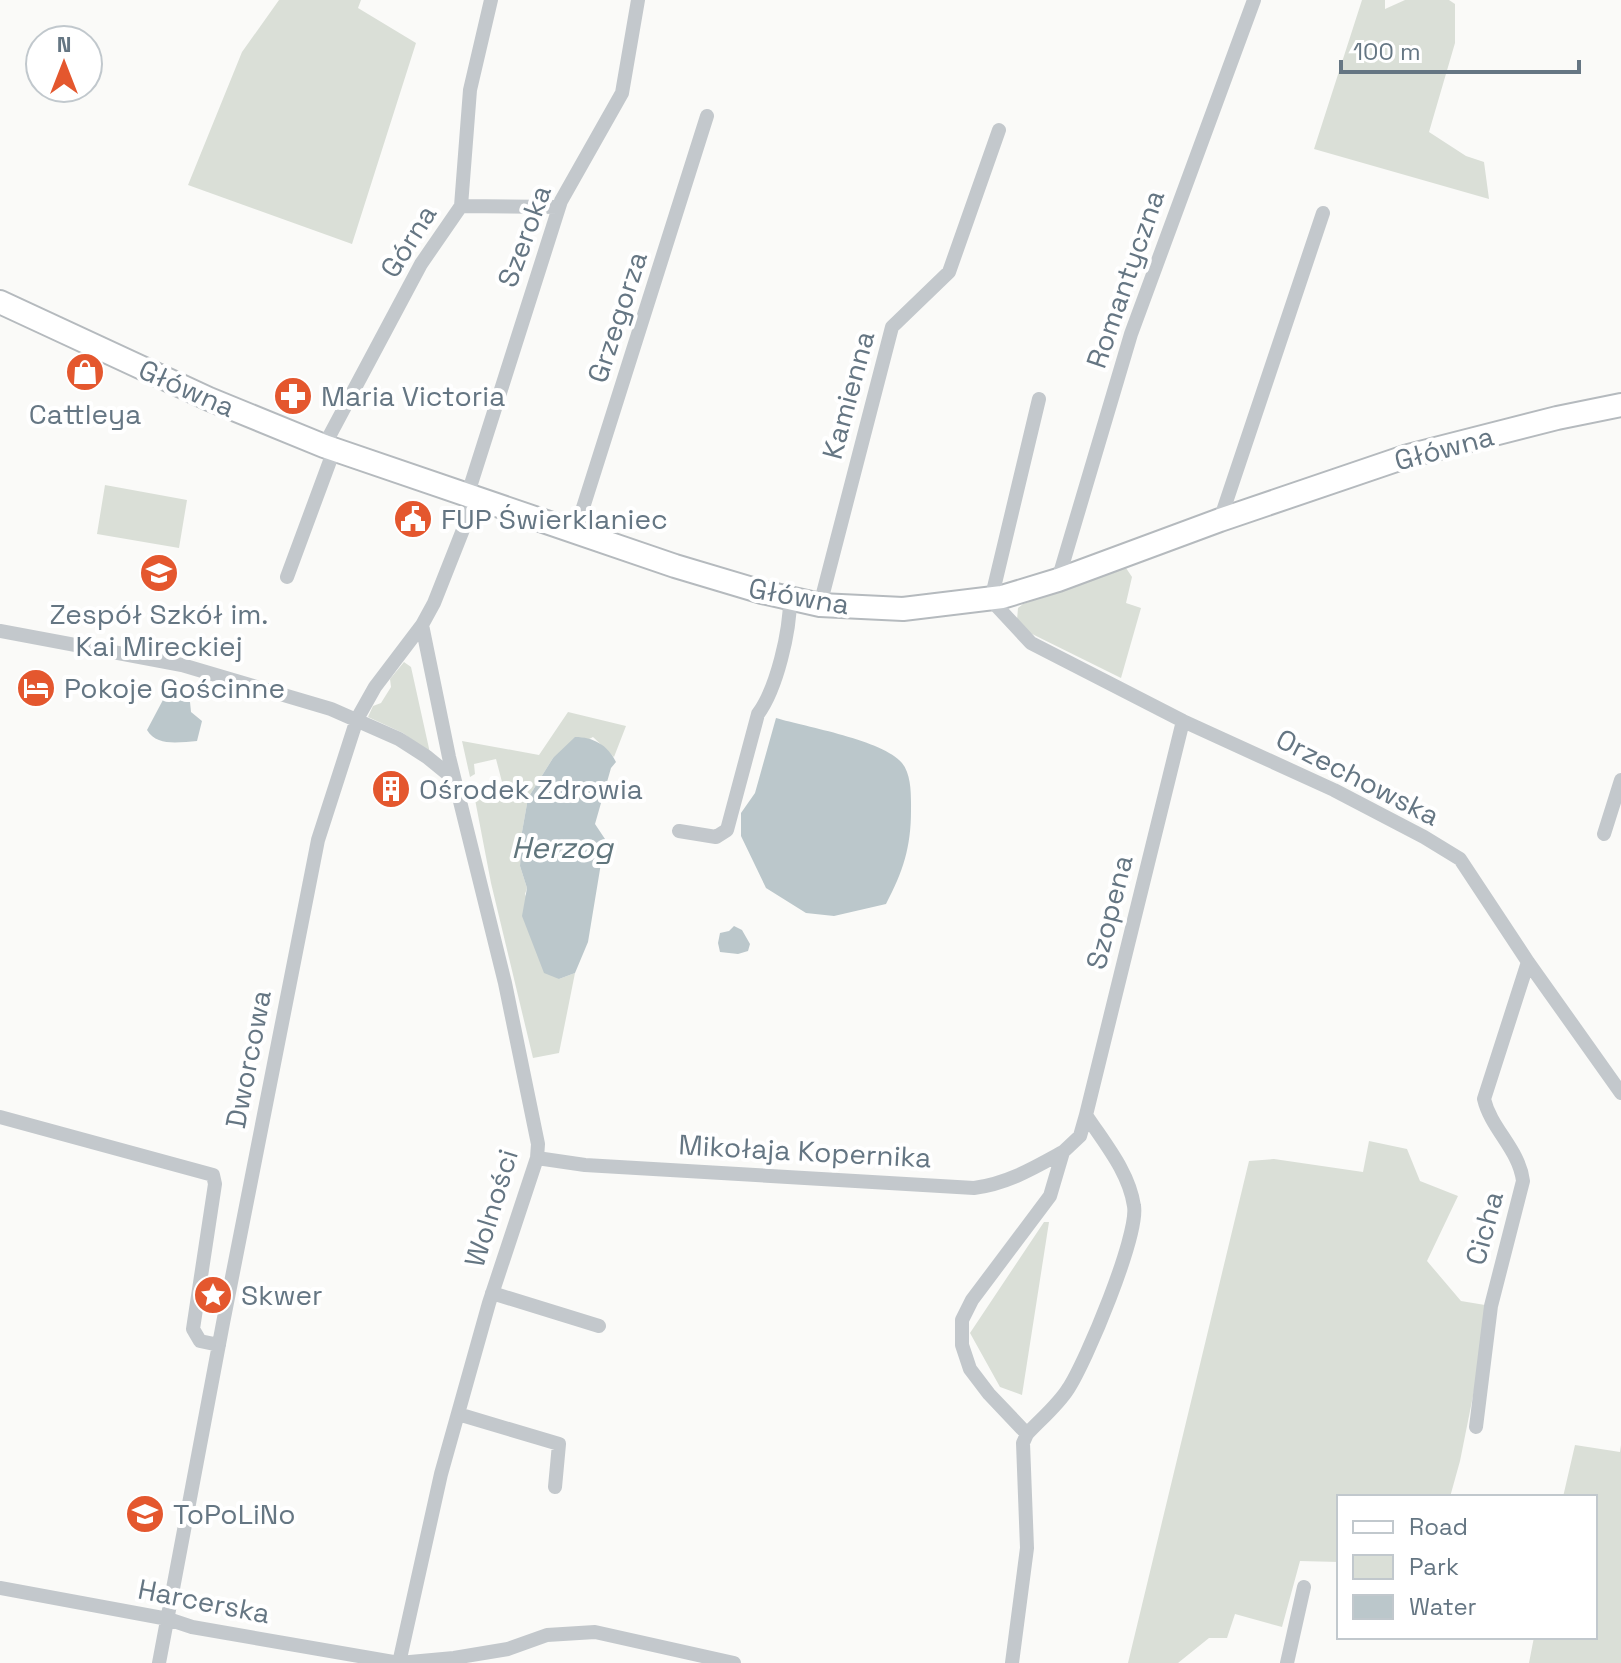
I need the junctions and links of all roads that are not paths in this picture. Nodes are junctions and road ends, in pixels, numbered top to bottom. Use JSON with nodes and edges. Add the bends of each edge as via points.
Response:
{"nodes":[{"id":1,"x":491,"y":0,"type":"edge"},
{"id":2,"x":638,"y":0,"type":"edge"},
{"id":3,"x":1254,"y":0,"type":"edge"},
{"id":4,"x":707,"y":116,"type":"dead end"},
{"id":5,"x":999,"y":130,"type":"dead end"},
{"id":6,"x":461,"y":206,"type":"junction"},
{"id":7,"x":559,"y":207,"type":"junction"},
{"id":8,"x":1323,"y":213,"type":"dead end"},
{"id":9,"x":0,"y":302,"type":"edge"},
{"id":10,"x":1039,"y":399,"type":"dead end"},
{"id":11,"x":1621,"y":405,"type":"edge"},
{"id":12,"x":329,"y":448,"type":"junction"},
{"id":13,"x":469,"y":496,"type":"junction"},
{"id":14,"x":1220,"y":520,"type":"junction"},
{"id":15,"x":575,"y":533,"type":"junction"},
{"id":16,"x":287,"y":577,"type":"dead end"},
{"id":17,"x":1058,"y":580,"type":"junction"},
{"id":18,"x":790,"y":599,"type":"junction"},
{"id":19,"x":991,"y":600,"type":"junction"},
{"id":20,"x":820,"y":605,"type":"junction"},
{"id":21,"x":422,"y":625,"type":"junction"},
{"id":22,"x":0,"y":631,"type":"edge"},
{"id":23,"x":357,"y":719,"type":"junction"},
{"id":24,"x":1183,"y":721,"type":"junction"},
{"id":25,"x":455,"y":780,"type":"junction"},
{"id":26,"x":1621,"y":780,"type":"edge"},
{"id":27,"x":679,"y":831,"type":"dead end"},
{"id":28,"x":1604,"y":834,"type":"dead end"},
{"id":29,"x":1528,"y":962,"type":"junction"},
{"id":30,"x":1621,"y":1093,"type":"edge"},
{"id":31,"x":1086,"y":1115,"type":"junction"},
{"id":32,"x":0,"y":1117,"type":"edge"},
{"id":33,"x":1063,"y":1152,"type":"junction"},
{"id":34,"x":537,"y":1158,"type":"junction"},
{"id":35,"x":492,"y":1293,"type":"junction"},
{"id":36,"x":599,"y":1326,"type":"dead end"},
{"id":37,"x":219,"y":1345,"type":"junction"},
{"id":38,"x":458,"y":1414,"type":"junction"},
{"id":39,"x":1476,"y":1427,"type":"dead end"},
{"id":40,"x":1027,"y":1434,"type":"junction"},
{"id":41,"x":555,"y":1487,"type":"dead end"},
{"id":42,"x":1304,"y":1587,"type":"dead end"},
{"id":43,"x":0,"y":1588,"type":"edge"},
{"id":44,"x":168,"y":1619,"type":"junction"},
{"id":45,"x":159,"y":1663,"type":"edge"},
{"id":46,"x":399,"y":1663,"type":"edge"},
{"id":47,"x":734,"y":1663,"type":"edge"},
{"id":48,"x":1012,"y":1663,"type":"edge"},
{"id":49,"x":1287,"y":1663,"type":"edge"}],
"edges":[{"from":1,"to":6,"type":"street","name":"Górna","via":[[470,90]]},
{"from":2,"to":7,"type":"street","name":"Szeroka","via":[[622,93]]},
{"from":3,"to":17,"type":"street","name":"Romantyczna","via":[[1131,334]]},
{"from":4,"to":15,"type":"street","name":"Grzegorza"},
{"from":5,"to":20,"type":"street","name":"Kamienna","via":[[949,272],[892,327]]},
{"from":6,"to":7,"type":"street"},
{"from":6,"to":12,"type":"street","name":"Górna","via":[[421,264]]},
{"from":7,"to":13,"type":"street","name":"Szeroka"},
{"from":8,"to":14,"type":"street"},
{"from":9,"to":12,"type":"main road","name":"Główna"},
{"from":10,"to":19,"type":"street"},
{"from":11,"to":14,"type":"main road","name":"Główna","via":[[1408,456]]},
{"from":12,"to":13,"type":"main road","name":"Główna"},
{"from":12,"to":16,"type":"street","name":"Górna"},
{"from":13,"to":15,"type":"main road","name":"Główna"},
{"from":13,"to":21,"type":"street","name":"Dworcowa","via":[[472,507]]},
{"from":14,"to":17,"type":"main road","name":"Główna"},
{"from":15,"to":18,"type":"main road","name":"Główna"},
{"from":17,"to":19,"type":"main road","name":"Główna"},
{"from":18,"to":20,"type":"main road","name":"Główna"},
{"from":18,"to":27,"type":"street","via":[[790,619],[768,701],[758,714],[727,830],[716,837]]},
{"from":19,"to":20,"type":"main road","name":"Główna","via":[[903,609]]},
{"from":19,"to":24,"type":"street","name":"Orzechowska","via":[[1031,643]]},
{"from":21,"to":23,"type":"street","name":"Dworcowa"},
{"from":21,"to":25,"type":"street","name":"Wolności"},
{"from":22,"to":23,"type":"street","via":[[182,665]]},
{"from":23,"to":25,"type":"street","via":[[399,739]]},
{"from":23,"to":37,"type":"street","name":"Dworcowa","via":[[318,840]]},
{"from":24,"to":29,"type":"street","name":"Orzechowska","via":[[1334,790],[1460,859]]},
{"from":24,"to":31,"type":"street","name":"Szopena"},
{"from":25,"to":34,"type":"street","name":"Wolności","via":[[502,969]]},
{"from":26,"to":28,"type":"street"},
{"from":29,"to":30,"type":"street","name":"Orzechowska"},
{"from":29,"to":39,"type":"street","name":"Cicha","via":[[1484,1099],[1521,1164],[1523,1181],[1491,1306]]},
{"from":31,"to":33,"type":"street","name":"Szopena","via":[[1080,1136]]},
{"from":31,"to":40,"type":"street","via":[[1124,1172],[1135,1222],[1091,1344],[1068,1390]]},
{"from":32,"to":37,"type":"street","via":[[213,1175],[193,1329],[200,1341]]},
{"from":33,"to":34,"type":"street","name":"Mikołaja Kopernika","via":[[1026,1173],[974,1188]]},
{"from":33,"to":40,"type":"street","name":"Szopena","via":[[1050,1196],[962,1320],[962,1345],[970,1369]]},
{"from":34,"to":35,"type":"street","name":"Wolności"},
{"from":35,"to":36,"type":"street"},
{"from":35,"to":38,"type":"street","name":"Wolności"},
{"from":37,"to":44,"type":"street","name":"Dworcowa"},
{"from":38,"to":41,"type":"street","via":[[559,1444]]},
{"from":38,"to":46,"type":"street","name":"Wolności"},
{"from":40,"to":48,"type":"street","via":[[1027,1548]]},
{"from":42,"to":49,"type":"street"},
{"from":43,"to":44,"type":"street","name":"Harcerska"},
{"from":44,"to":45,"type":"street","name":"Dworcowa"},
{"from":44,"to":46,"type":"street","name":"Harcerska"},
{"from":46,"to":47,"type":"street","name":"Harcerska","via":[[508,1649],[547,1635],[595,1632]]}]}
